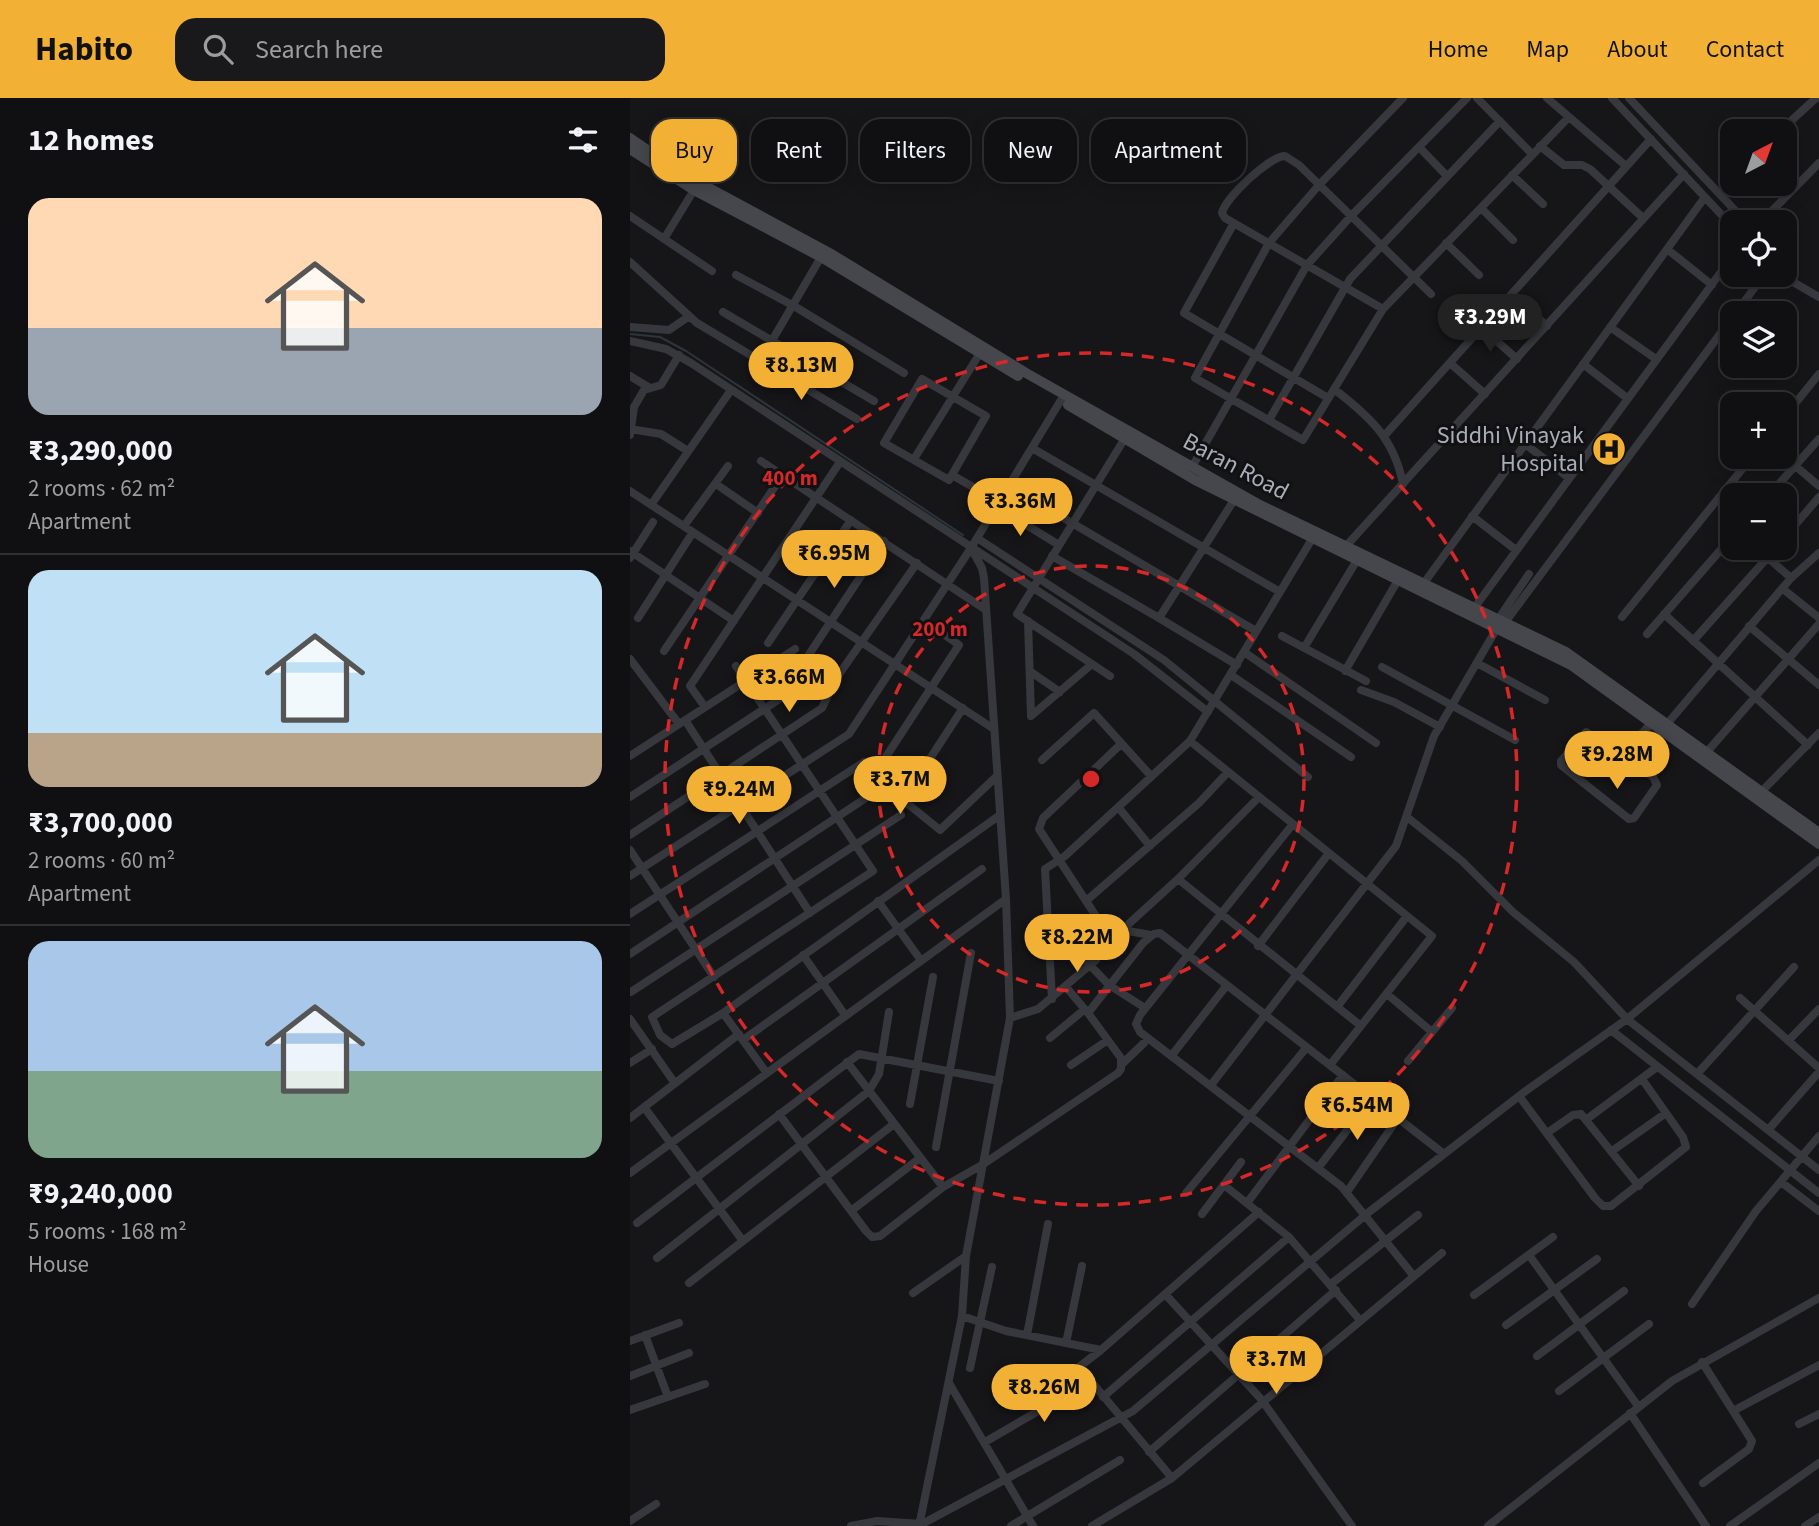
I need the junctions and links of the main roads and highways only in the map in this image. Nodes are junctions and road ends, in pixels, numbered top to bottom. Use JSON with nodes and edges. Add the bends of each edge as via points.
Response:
{"nodes":[{"id":1,"x":630,"y":138,"type":"edge"},
{"id":2,"x":630,"y":149,"type":"edge"},
{"id":3,"x":759,"y":219,"type":"junction"},
{"id":4,"x":1062,"y":398,"type":"junction"},
{"id":5,"x":1501,"y":622,"type":"junction"},
{"id":6,"x":1819,"y":833,"type":"edge"},
{"id":7,"x":1819,"y":844,"type":"edge"}],
"edges":[{"from":1,"to":3,"type":"main road","name":"Baran Road"},
{"from":2,"to":3,"type":"main road","name":"Baran Road","via":[[694,190]]},
{"from":3,"to":4,"type":"main road","name":"Baran Road"},
{"from":3,"to":4,"type":"main road","name":"Baran Road","via":[[844,261]]},
{"from":4,"to":5,"type":"main road","name":"Baran Road","via":[[1260,505]]},
{"from":4,"to":5,"type":"main road","name":"Baran Road","via":[[1234,500],[1398,580]]},
{"from":5,"to":6,"type":"main road","name":"Baran Road","via":[[1587,666]]},
{"from":5,"to":7,"type":"main road","name":"Baran Road","via":[[1571,665]]}]}
